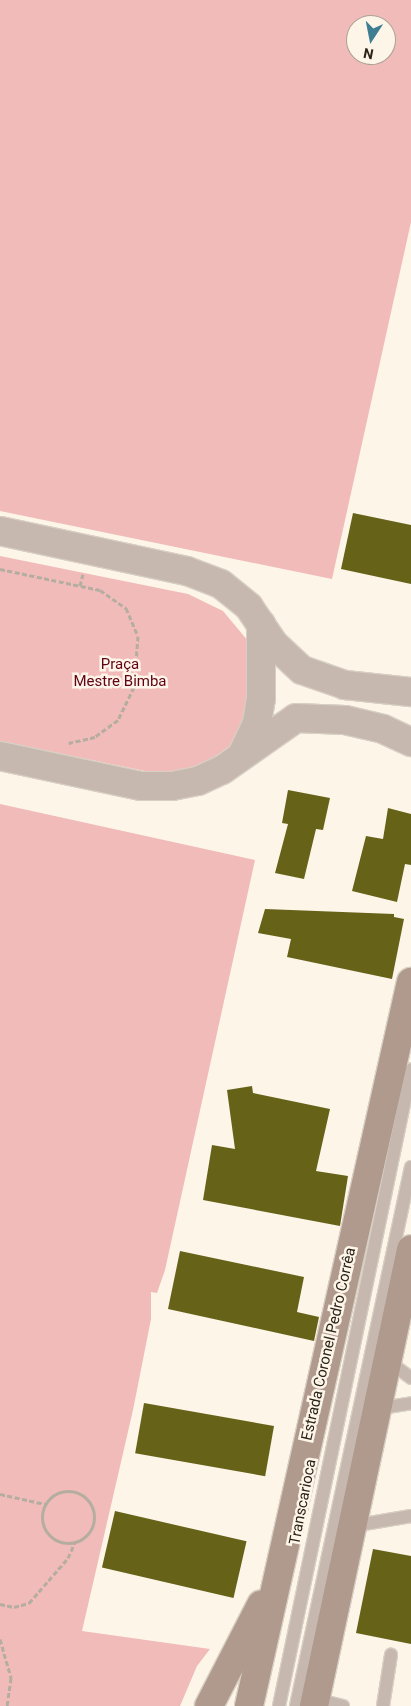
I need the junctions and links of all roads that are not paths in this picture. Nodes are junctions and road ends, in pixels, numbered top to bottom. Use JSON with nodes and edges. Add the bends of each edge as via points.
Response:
{"nodes":[{"id":1,"x":0,"y":531,"type":"edge"},
{"id":2,"x":261,"y":624,"type":"junction"},
{"id":3,"x":411,"y":692,"type":"edge"},
{"id":4,"x":411,"y":742,"type":"edge"},
{"id":5,"x":242,"y":754,"type":"junction"},
{"id":6,"x":0,"y":756,"type":"edge"},
{"id":7,"x":411,"y":982,"type":"edge"},
{"id":8,"x":411,"y":1070,"type":"edge"},
{"id":9,"x":411,"y":1167,"type":"edge"},
{"id":10,"x":411,"y":1249,"type":"edge"},
{"id":11,"x":403,"y":1324,"type":"edge"},
{"id":12,"x":386,"y":1359,"type":"junction"},
{"id":13,"x":411,"y":1378,"type":"edge"},
{"id":14,"x":411,"y":1404,"type":"edge"},
{"id":15,"x":375,"y":1409,"type":"junction"},
{"id":16,"x":411,"y":1516,"type":"edge"},
{"id":17,"x":352,"y":1526,"type":"junction"},
{"id":18,"x":275,"y":1580,"type":"junction"},
{"id":19,"x":391,"y":1655,"type":"dead end"},
{"id":20,"x":308,"y":1704,"type":"edge"},
{"id":21,"x":209,"y":1706,"type":"edge"},
{"id":22,"x":249,"y":1706,"type":"edge"},
{"id":23,"x":279,"y":1706,"type":"edge"},
{"id":24,"x":343,"y":1706,"type":"edge"},
{"id":25,"x":383,"y":1706,"type":"edge"}],
"edges":[{"from":1,"to":2,"type":"street","via":[[187,571],[221,584],[249,607]]},
{"from":2,"to":3,"type":"street","via":[[290,662],[302,670],[345,685]]},
{"from":2,"to":5,"type":"street","via":[[258,723]]},
{"from":4,"to":5,"type":"street","via":[[383,729],[312,716],[285,722]]},
{"from":5,"to":6,"type":"street","via":[[198,781],[172,786],[142,786]]},
{"from":7,"to":18,"type":"main road","name":"Estrada Coronel Pedro Corrêa"},
{"from":8,"to":23,"type":"lane","name":"Transcarioca"},
{"from":9,"to":20,"type":"lane"},
{"from":10,"to":11,"type":"main road"},
{"from":11,"to":12,"type":"main road"},
{"from":12,"to":13,"type":"lane"},
{"from":12,"to":15,"type":"main road"},
{"from":14,"to":15,"type":"lane"},
{"from":15,"to":17,"type":"main road"},
{"from":16,"to":17,"type":"lane"},
{"from":17,"to":20,"type":"main road"},
{"from":18,"to":21,"type":"main road"},
{"from":18,"to":22,"type":"main road","name":"Estrada Coronel Pedro Corrêa"},
{"from":19,"to":25,"type":"lane"},
{"from":20,"to":24,"type":"lane"}]}
